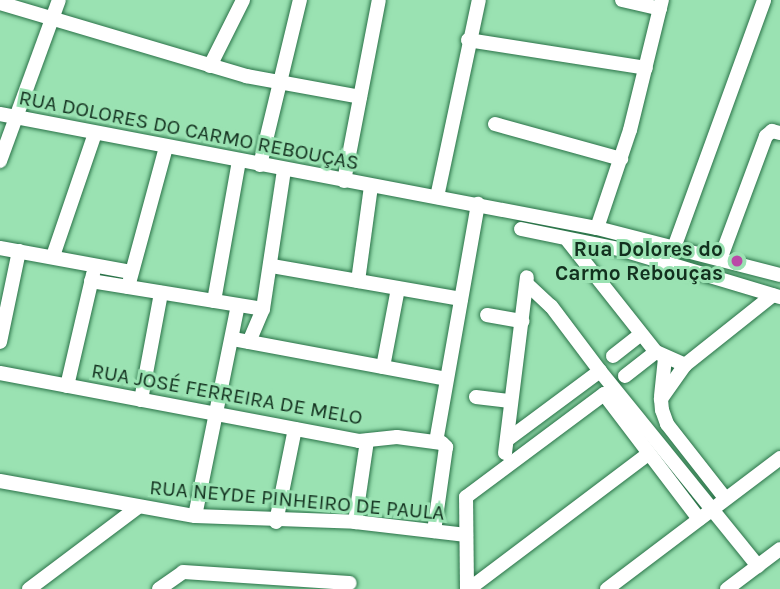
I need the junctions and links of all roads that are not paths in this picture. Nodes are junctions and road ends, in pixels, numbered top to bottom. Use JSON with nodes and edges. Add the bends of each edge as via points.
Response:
{"nodes":[{"id":1,"x":59,"y":0,"type":"edge"},
{"id":2,"x":243,"y":0,"type":"edge"},
{"id":3,"x":300,"y":0,"type":"edge"},
{"id":4,"x":379,"y":0,"type":"edge"},
{"id":5,"x":479,"y":0,"type":"edge"},
{"id":6,"x":622,"y":0,"type":"edge"},
{"id":7,"x":764,"y":0,"type":"edge"},
{"id":8,"x":0,"y":3,"type":"edge"},
{"id":9,"x":661,"y":4,"type":"edge"},
{"id":10,"x":52,"y":19,"type":"junction"},
{"id":11,"x":468,"y":40,"type":"junction"},
{"id":12,"x":210,"y":66,"type":"junction"},
{"id":13,"x":646,"y":68,"type":"junction"},
{"id":14,"x":280,"y":82,"type":"junction"},
{"id":15,"x":360,"y":97,"type":"junction"},
{"id":16,"x":0,"y":114,"type":"edge"},
{"id":17,"x":15,"y":119,"type":"junction"},
{"id":18,"x":495,"y":124,"type":"dead end"},
{"id":19,"x":775,"y":132,"type":"edge"},
{"id":20,"x":94,"y":133,"type":"junction"},
{"id":21,"x":166,"y":147,"type":"junction"},
{"id":22,"x":621,"y":159,"type":"junction"},
{"id":23,"x":0,"y":161,"type":"edge"},
{"id":24,"x":239,"y":161,"type":"junction"},
{"id":25,"x":260,"y":165,"type":"junction"},
{"id":26,"x":284,"y":170,"type":"junction"},
{"id":27,"x":344,"y":181,"type":"junction"},
{"id":28,"x":371,"y":186,"type":"junction"},
{"id":29,"x":437,"y":197,"type":"junction"},
{"id":30,"x":478,"y":204,"type":"junction"},
{"id":31,"x":597,"y":228,"type":"junction"},
{"id":32,"x":521,"y":229,"type":"dead end"},
{"id":33,"x":568,"y":241,"type":"junction"},
{"id":34,"x":675,"y":245,"type":"junction"},
{"id":35,"x":0,"y":248,"type":"edge"},
{"id":36,"x":19,"y":251,"type":"junction"},
{"id":37,"x":53,"y":256,"type":"junction"},
{"id":38,"x":721,"y":257,"type":"junction"},
{"id":39,"x":94,"y":266,"type":"junction"},
{"id":40,"x":272,"y":266,"type":"junction"},
{"id":41,"x":131,"y":272,"type":"junction"},
{"id":42,"x":780,"y":275,"type":"edge"},
{"id":43,"x":91,"y":281,"type":"junction"},
{"id":44,"x":358,"y":281,"type":"junction"},
{"id":45,"x":128,"y":288,"type":"junction"},
{"id":46,"x":398,"y":288,"type":"junction"},
{"id":47,"x":161,"y":293,"type":"junction"},
{"id":48,"x":777,"y":296,"type":"edge"},
{"id":49,"x":461,"y":299,"type":"junction"},
{"id":50,"x":214,"y":301,"type":"junction"},
{"id":51,"x":238,"y":305,"type":"junction"},
{"id":52,"x":263,"y":309,"type":"junction"},
{"id":53,"x":487,"y":315,"type":"dead end"},
{"id":54,"x":522,"y":321,"type":"junction"},
{"id":55,"x":640,"y":335,"type":"junction"},
{"id":56,"x":233,"y":339,"type":"junction"},
{"id":57,"x":0,"y":342,"type":"edge"},
{"id":58,"x":249,"y":342,"type":"junction"},
{"id":59,"x":612,"y":356,"type":"dead end"},
{"id":60,"x":660,"y":356,"type":"junction"},
{"id":61,"x":685,"y":365,"type":"junction"},
{"id":62,"x":383,"y":367,"type":"junction"},
{"id":63,"x":600,"y":371,"type":"junction"},
{"id":64,"x":0,"y":373,"type":"edge"},
{"id":65,"x":625,"y":376,"type":"dead end"},
{"id":66,"x":446,"y":379,"type":"junction"},
{"id":67,"x":67,"y":386,"type":"junction"},
{"id":68,"x":476,"y":397,"type":"dead end"},
{"id":69,"x":660,"y":399,"type":"junction"},
{"id":70,"x":141,"y":400,"type":"junction"},
{"id":71,"x":511,"y":401,"type":"junction"},
{"id":72,"x":218,"y":413,"type":"junction"},
{"id":73,"x":295,"y":429,"type":"junction"},
{"id":74,"x":367,"y":441,"type":"junction"},
{"id":75,"x":680,"y":441,"type":"junction"},
{"id":76,"x":441,"y":444,"type":"junction"},
{"id":77,"x":666,"y":452,"type":"junction"},
{"id":78,"x":648,"y":454,"type":"junction"},
{"id":79,"x":780,"y":458,"type":"edge"},
{"id":80,"x":0,"y":481,"type":"edge"},
{"id":81,"x":725,"y":498,"type":"junction"},
{"id":82,"x":137,"y":508,"type":"junction"},
{"id":83,"x":711,"y":509,"type":"junction"},
{"id":84,"x":195,"y":516,"type":"junction"},
{"id":85,"x":699,"y":519,"type":"junction"},
{"id":86,"x":276,"y":522,"type":"junction"},
{"id":87,"x":355,"y":522,"type":"junction"},
{"id":88,"x":434,"y":531,"type":"junction"},
{"id":89,"x":466,"y":535,"type":"junction"},
{"id":90,"x":780,"y":549,"type":"edge"},
{"id":91,"x":758,"y":566,"type":"junction"},
{"id":92,"x":165,"y":587,"type":"edge"},
{"id":93,"x":29,"y":589,"type":"edge"},
{"id":94,"x":342,"y":589,"type":"edge"},
{"id":95,"x":468,"y":589,"type":"edge"},
{"id":96,"x":607,"y":589,"type":"edge"},
{"id":97,"x":727,"y":589,"type":"edge"}],
"edges":[{"from":1,"to":10,"type":"street"},
{"from":2,"to":12,"type":"street"},
{"from":3,"to":14,"type":"street"},
{"from":4,"to":15,"type":"street"},
{"from":5,"to":11,"type":"street"},
{"from":6,"to":9,"type":"street"},
{"from":7,"to":34,"type":"street"},
{"from":8,"to":10,"type":"street"},
{"from":9,"to":13,"type":"street"},
{"from":10,"to":12,"type":"street"},
{"from":10,"to":17,"type":"street"},
{"from":11,"to":13,"type":"street"},
{"from":11,"to":29,"type":"street"},
{"from":12,"to":14,"type":"street"},
{"from":13,"to":22,"type":"street"},
{"from":14,"to":15,"type":"street"},
{"from":14,"to":25,"type":"street"},
{"from":15,"to":27,"type":"street"},
{"from":16,"to":17,"type":"street","name":"RUA DOLORES DO CARMO REBOUÇAS"},
{"from":17,"to":20,"type":"street","name":"RUA DOLORES DO CARMO REBOUÇAS"},
{"from":17,"to":23,"type":"street"},
{"from":18,"to":22,"type":"street"},
{"from":19,"to":38,"type":"street"},
{"from":20,"to":21,"type":"street","name":"RUA DOLORES DO CARMO REBOUÇAS"},
{"from":20,"to":37,"type":"street"},
{"from":21,"to":24,"type":"street","name":"RUA DOLORES DO CARMO REBOUÇAS"},
{"from":21,"to":41,"type":"street"},
{"from":22,"to":31,"type":"street"},
{"from":24,"to":25,"type":"street","name":"RUA DOLORES DO CARMO REBOUÇAS"},
{"from":24,"to":50,"type":"street"},
{"from":25,"to":26,"type":"street","name":"RUA DOLORES DO CARMO REBOUÇAS"},
{"from":26,"to":27,"type":"street","name":"RUA DOLORES DO CARMO REBOUÇAS"},
{"from":26,"to":40,"type":"street"},
{"from":27,"to":28,"type":"street","name":"RUA DOLORES DO CARMO REBOUÇAS"},
{"from":28,"to":29,"type":"street","name":"RUA DOLORES DO CARMO REBOUÇAS"},
{"from":28,"to":44,"type":"street"},
{"from":29,"to":30,"type":"street","name":"RUA DOLORES DO CARMO REBOUÇAS"},
{"from":30,"to":31,"type":"street","name":"RUA DOLORES DO CARMO REBOUÇAS"},
{"from":30,"to":49,"type":"street"},
{"from":31,"to":34,"type":"street","name":"RUA DOLORES DO CARMO REBOUÇAS"},
{"from":32,"to":33,"type":"street"},
{"from":33,"to":48,"type":"street","via":[[623,250]]},
{"from":33,"to":55,"type":"street"},
{"from":34,"to":38,"type":"street","name":"RUA DOLORES DO CARMO REBOUÇAS"},
{"from":35,"to":36,"type":"street"},
{"from":36,"to":37,"type":"street"},
{"from":36,"to":57,"type":"street"},
{"from":37,"to":39,"type":"street"},
{"from":38,"to":42,"type":"street","name":"RUA DOLORES DO CARMO REBOUÇAS"},
{"from":39,"to":41,"type":"street"},
{"from":39,"to":43,"type":"street"},
{"from":40,"to":44,"type":"street"},
{"from":40,"to":52,"type":"street"},
{"from":41,"to":45,"type":"street"},
{"from":43,"to":45,"type":"street"},
{"from":43,"to":67,"type":"street"},
{"from":44,"to":46,"type":"street"},
{"from":45,"to":47,"type":"street"},
{"from":46,"to":49,"type":"street"},
{"from":46,"to":62,"type":"street"},
{"from":47,"to":50,"type":"street"},
{"from":47,"to":70,"type":"street"},
{"from":48,"to":61,"type":"street"},
{"from":49,"to":66,"type":"street"},
{"from":50,"to":51,"type":"street"},
{"from":51,"to":52,"type":"street"},
{"from":51,"to":56,"type":"street"},
{"from":52,"to":58,"type":"street"},
{"from":53,"to":54,"type":"street"},
{"from":54,"to":63,"type":"street","via":[[527,280]]},
{"from":54,"to":71,"type":"street"},
{"from":55,"to":59,"type":"street"},
{"from":55,"to":60,"type":"street"},
{"from":56,"to":58,"type":"street"},
{"from":56,"to":72,"type":"street"},
{"from":58,"to":62,"type":"street"},
{"from":60,"to":61,"type":"street"},
{"from":60,"to":65,"type":"street"},
{"from":60,"to":69,"type":"street"},
{"from":61,"to":69,"type":"street"},
{"from":62,"to":66,"type":"street"},
{"from":63,"to":71,"type":"street","via":[[506,446]]},
{"from":63,"to":77,"type":"street"},
{"from":64,"to":67,"type":"street","name":"RUA JOSÉ FERREIRA DE MELO"},
{"from":66,"to":76,"type":"street"},
{"from":67,"to":70,"type":"street","name":"RUA JOSÉ FERREIRA DE MELO"},
{"from":68,"to":71,"type":"street"},
{"from":69,"to":75,"type":"street","via":[[667,424]]},
{"from":70,"to":72,"type":"street","name":"RUA JOSÉ FERREIRA DE MELO"},
{"from":72,"to":73,"type":"street","name":"RUA JOSÉ FERREIRA DE MELO"},
{"from":72,"to":84,"type":"street"},
{"from":73,"to":74,"type":"street","name":"RUA JOSÉ FERREIRA DE MELO"},
{"from":73,"to":86,"type":"street"},
{"from":74,"to":76,"type":"street","name":"RUA JOSÉ FERREIRA DE MELO","via":[[397,437]]},
{"from":74,"to":87,"type":"street"},
{"from":75,"to":77,"type":"street"},
{"from":75,"to":81,"type":"street"},
{"from":76,"to":88,"type":"street"},
{"from":77,"to":83,"type":"street"},
{"from":78,"to":85,"type":"street"},
{"from":78,"to":89,"type":"street","via":[[604,394],[466,497]]},
{"from":78,"to":95,"type":"street"},
{"from":79,"to":81,"type":"street"},
{"from":80,"to":82,"type":"street","name":"RUA NEYDE PINHEIRO DE PAULA"},
{"from":81,"to":83,"type":"street"},
{"from":82,"to":84,"type":"street","name":"RUA NEYDE PINHEIRO DE PAULA"},
{"from":82,"to":93,"type":"street"},
{"from":83,"to":85,"type":"street"},
{"from":83,"to":91,"type":"street"},
{"from":84,"to":86,"type":"street","name":"RUA NEYDE PINHEIRO DE PAULA"},
{"from":85,"to":96,"type":"street"},
{"from":86,"to":87,"type":"street","name":"RUA NEYDE PINHEIRO DE PAULA"},
{"from":87,"to":88,"type":"street","name":"RUA NEYDE PINHEIRO DE PAULA"},
{"from":88,"to":89,"type":"street","name":"RUA NEYDE PINHEIRO DE PAULA"},
{"from":89,"to":95,"type":"street"},
{"from":90,"to":91,"type":"street"},
{"from":91,"to":97,"type":"street"},
{"from":92,"to":94,"type":"street","via":[[183,572],[350,583]]}]}
